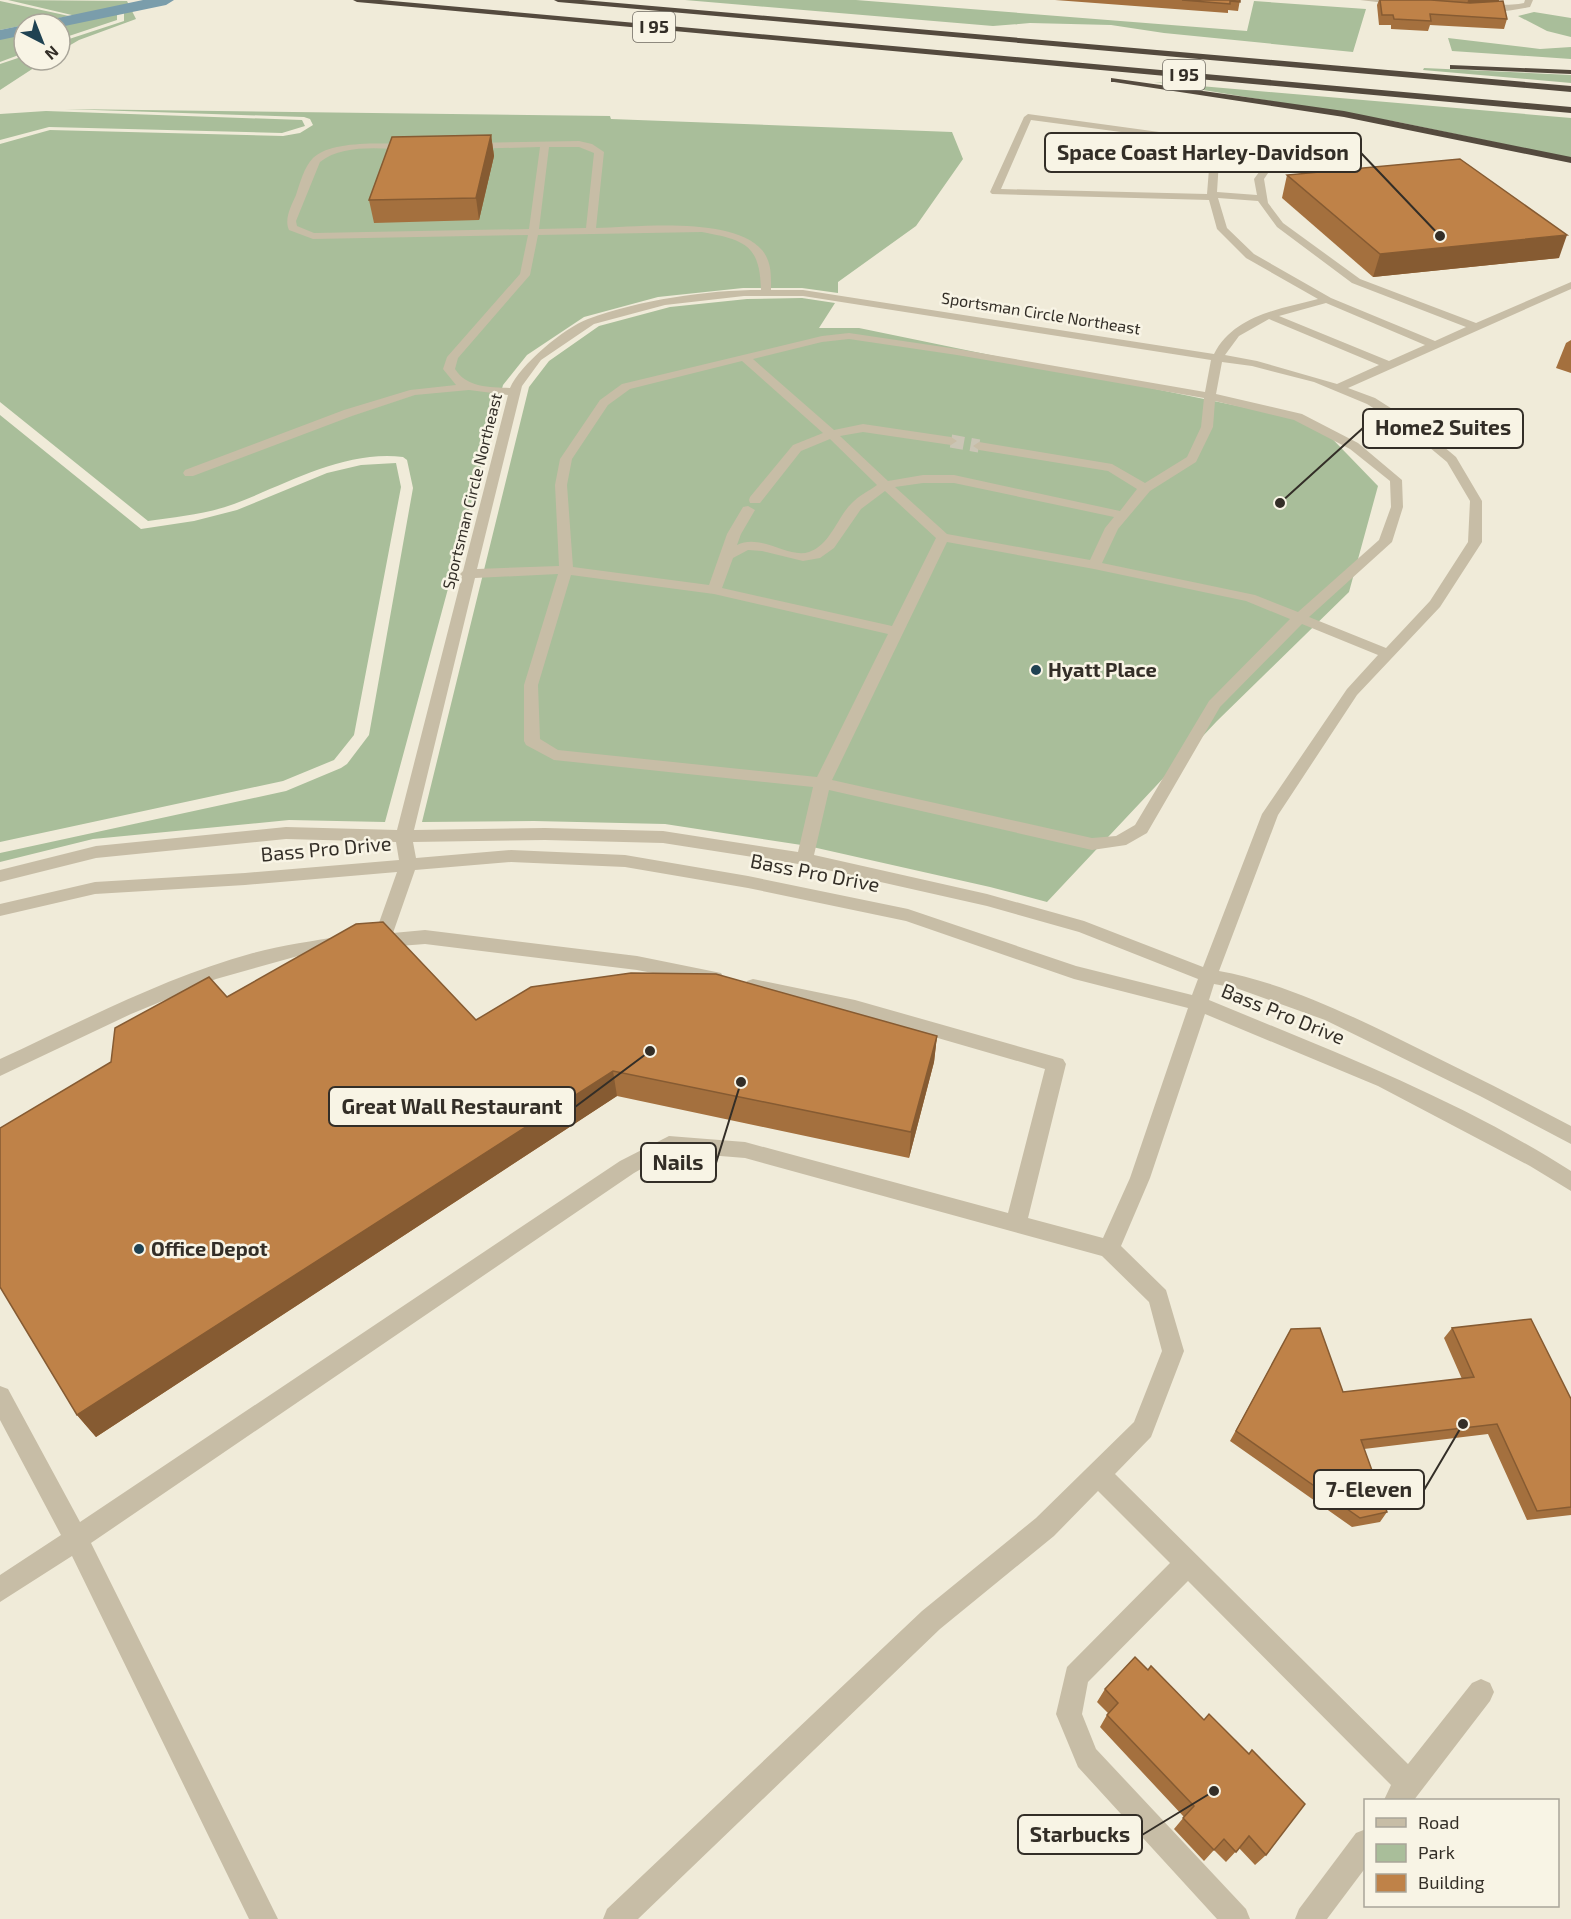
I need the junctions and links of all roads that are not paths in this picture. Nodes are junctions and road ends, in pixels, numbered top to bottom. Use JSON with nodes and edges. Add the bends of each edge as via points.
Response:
{"nodes":[{"id":1,"x":357,"y":0,"type":"edge"},
{"id":2,"x":558,"y":0,"type":"edge"},
{"id":3,"x":1364,"y":0,"type":"edge"},
{"id":4,"x":1529,"y":0,"type":"edge"},
{"id":5,"x":1407,"y":3,"type":"edge"},
{"id":6,"x":1472,"y":8,"type":"edge"},
{"id":7,"x":894,"y":30,"type":"junction"},
{"id":8,"x":797,"y":40,"type":"junction"},
{"id":9,"x":1388,"y":63,"type":"dead end"},
{"id":10,"x":1444,"y":67,"type":"dead end"},
{"id":11,"x":1571,"y":72,"type":"edge"},
{"id":12,"x":1050,"y":73,"type":"dead end"},
{"id":13,"x":1108,"y":80,"type":"dead end"},
{"id":14,"x":1571,"y":89,"type":"edge"},
{"id":15,"x":1571,"y":110,"type":"edge"},
{"id":16,"x":1216,"y":142,"type":"junction"},
{"id":17,"x":545,"y":144,"type":"junction"},
{"id":18,"x":419,"y":146,"type":"edge"},
{"id":19,"x":453,"y":146,"type":"edge"},
{"id":20,"x":1278,"y":152,"type":"junction"},
{"id":21,"x":1571,"y":160,"type":"edge"},
{"id":22,"x":1345,"y":168,"type":"edge"},
{"id":23,"x":1212,"y":196,"type":"junction"},
{"id":24,"x":1262,"y":198,"type":"junction"},
{"id":25,"x":591,"y":230,"type":"junction"},
{"id":26,"x":533,"y":231,"type":"junction"},
{"id":27,"x":1571,"y":285,"type":"edge"},
{"id":28,"x":765,"y":293,"type":"junction"},
{"id":29,"x":1327,"y":300,"type":"junction"},
{"id":30,"x":1270,"y":316,"type":"junction"},
{"id":31,"x":1476,"y":327,"type":"junction"},
{"id":32,"x":1435,"y":345,"type":"junction"},
{"id":33,"x":744,"y":357,"type":"junction"},
{"id":34,"x":1217,"y":358,"type":"junction"},
{"id":35,"x":1389,"y":365,"type":"junction"},
{"id":36,"x":469,"y":387,"type":"junction"},
{"id":37,"x":1337,"y":388,"type":"junction"},
{"id":38,"x":514,"y":393,"type":"junction"},
{"id":39,"x":1210,"y":396,"type":"junction"},
{"id":40,"x":832,"y":434,"type":"junction"},
{"id":41,"x":951,"y":441,"type":"tunnel mouth"},
{"id":42,"x":979,"y":446,"type":"tunnel mouth"},
{"id":43,"x":189,"y":473,"type":"dead end"},
{"id":44,"x":885,"y":485,"type":"junction"},
{"id":45,"x":1145,"y":488,"type":"junction"},
{"id":46,"x":1122,"y":514,"type":"junction"},
{"id":47,"x":943,"y":537,"type":"junction"},
{"id":48,"x":727,"y":556,"type":"junction"},
{"id":49,"x":1095,"y":565,"type":"junction"},
{"id":50,"x":566,"y":570,"type":"junction"},
{"id":51,"x":467,"y":574,"type":"junction"},
{"id":52,"x":714,"y":590,"type":"junction"},
{"id":53,"x":1301,"y":617,"type":"junction"},
{"id":54,"x":896,"y":631,"type":"junction"},
{"id":55,"x":1388,"y":654,"type":"junction"},
{"id":56,"x":822,"y":783,"type":"junction"},
{"id":57,"x":404,"y":836,"type":"junction"},
{"id":58,"x":805,"y":859,"type":"junction"},
{"id":59,"x":408,"y":865,"type":"junction"},
{"id":60,"x":0,"y":876,"type":"edge"},
{"id":61,"x":0,"y":910,"type":"edge"},
{"id":62,"x":382,"y":940,"type":"junction"},
{"id":63,"x":1208,"y":976,"type":"junction"},
{"id":64,"x":1199,"y":1004,"type":"junction"},
{"id":65,"x":0,"y":1068,"type":"edge"},
{"id":66,"x":1571,"y":1137,"type":"edge"},
{"id":67,"x":1571,"y":1182,"type":"edge"},
{"id":68,"x":1016,"y":1224,"type":"junction"},
{"id":69,"x":1109,"y":1249,"type":"junction"},
{"id":70,"x":0,"y":1397,"type":"edge"},
{"id":71,"x":1098,"y":1474,"type":"junction"},
{"id":72,"x":76,"y":1539,"type":"junction"},
{"id":73,"x":1187,"y":1564,"type":"junction"},
{"id":74,"x":0,"y":1590,"type":"edge"},
{"id":75,"x":1481,"y":1692,"type":"dead end"},
{"id":76,"x":1403,"y":1792,"type":"edge"},
{"id":77,"x":1364,"y":1844,"type":"edge"},
{"id":78,"x":264,"y":1919,"type":"edge"},
{"id":79,"x":617,"y":1919,"type":"edge"},
{"id":80,"x":1236,"y":1919,"type":"edge"},
{"id":81,"x":1309,"y":1919,"type":"edge"}],
"edges":[{"from":1,"to":8,"type":"highway","number":"I 95"},
{"from":2,"to":7,"type":"highway","number":"I 95"},
{"from":3,"to":5,"type":"street"},
{"from":4,"to":6,"type":"street","via":[[1527,5],[1507,9]]},
{"from":7,"to":9,"type":"highway","via":[[1003,33]]},
{"from":7,"to":14,"type":"highway","number":"I 95"},
{"from":8,"to":12,"type":"highway"},
{"from":8,"to":15,"type":"highway","number":"I 95"},
{"from":10,"to":11,"type":"highway"},
{"from":13,"to":21,"type":"highway","via":[[1344,114]]},
{"from":16,"to":20,"type":"street"},
{"from":16,"to":23,"type":"street"},
{"from":16,"to":23,"type":"street","via":[[1028,117],[995,192]]},
{"from":17,"to":19,"type":"street"},
{"from":17,"to":25,"type":"street","via":[[579,144],[598,152]]},
{"from":17,"to":26,"type":"street"},
{"from":18,"to":26,"type":"street","via":[[344,150],[316,160],[292,228],[313,236]]},
{"from":20,"to":22,"type":"street"},
{"from":20,"to":24,"type":"street","via":[[1259,179]]},
{"from":23,"to":24,"type":"street"},
{"from":23,"to":29,"type":"street","via":[[1222,229],[1250,256]]},
{"from":24,"to":31,"type":"street","via":[[1280,225],[1356,280]]},
{"from":25,"to":26,"type":"street"},
{"from":25,"to":28,"type":"street","via":[[702,229],[734,237],[759,253],[764,261]]},
{"from":26,"to":36,"type":"street","via":[[525,275],[453,357],[449,369],[454,380]]},
{"from":27,"to":31,"type":"street"},
{"from":28,"to":34,"type":"street","name":"Sportsman Circle Northeast","via":[[803,293]]},
{"from":28,"to":38,"type":"street","name":"Sportsman Circle Northeast","via":[[664,302],[590,322],[537,358]]},
{"from":29,"to":30,"type":"street"},
{"from":29,"to":32,"type":"street"},
{"from":30,"to":34,"type":"street","via":[[1232,334]]},
{"from":30,"to":35,"type":"street"},
{"from":31,"to":32,"type":"street"},
{"from":32,"to":35,"type":"street"},
{"from":33,"to":39,"type":"street","via":[[849,336]]},
{"from":33,"to":40,"type":"street"},
{"from":33,"to":50,"type":"street","via":[[626,386],[604,403],[566,459],[561,485]]},
{"from":34,"to":37,"type":"street","name":"Sportsman Circle Northeast","via":[[1253,363]]},
{"from":34,"to":39,"type":"street"},
{"from":35,"to":37,"type":"street"},
{"from":36,"to":38,"type":"street"},
{"from":36,"to":43,"type":"street","via":[[414,392]]},
{"from":37,"to":55,"type":"street","name":"Sportsman Circle Northeast","via":[[1371,402],[1415,429],[1452,460],[1476,501],[1475,542],[1435,604]]},
{"from":38,"to":51,"type":"street","name":"Sportsman Circle Northeast"},
{"from":39,"to":45,"type":"street","via":[[1207,427],[1192,459]]},
{"from":39,"to":53,"type":"street","via":[[1298,417],[1354,446],[1396,480],[1397,507],[1385,542]]},
{"from":40,"to":41,"type":"street","via":[[863,428]]},
{"from":40,"to":44,"type":"street"},
{"from":40,"to":48,"type":"street","via":[[797,448],[752,505],[734,534]]},
{"from":42,"to":45,"type":"street","via":[[1112,468]]},
{"from":44,"to":46,"type":"street","via":[[954,479]]},
{"from":44,"to":47,"type":"street"},
{"from":44,"to":48,"type":"street","via":[[856,506],[830,545],[815,555],[803,557],[746,546]]},
{"from":45,"to":46,"type":"street"},
{"from":46,"to":49,"type":"street"},
{"from":47,"to":49,"type":"street"},
{"from":47,"to":54,"type":"street"},
{"from":48,"to":52,"type":"street"},
{"from":49,"to":53,"type":"street","via":[[1250,598]]},
{"from":50,"to":51,"type":"street"},
{"from":50,"to":52,"type":"street"},
{"from":50,"to":56,"type":"street","via":[[531,685],[532,741],[554,755]]},
{"from":51,"to":57,"type":"street","name":"Sportsman Circle Northeast"},
{"from":52,"to":54,"type":"street"},
{"from":53,"to":55,"type":"street"},
{"from":53,"to":56,"type":"street","via":[[1214,704],[1142,828],[1120,841],[1092,844]]},
{"from":54,"to":56,"type":"street"},
{"from":55,"to":63,"type":"street","name":"Sportsman Circle Northeast","via":[[1352,692],[1269,814]]},
{"from":56,"to":58,"type":"street"},
{"from":57,"to":58,"type":"street","name":"Bass Pro Drive","via":[[663,837]]},
{"from":57,"to":59,"type":"street","name":"Sportsman Circle Northeast"},
{"from":57,"to":60,"type":"street","name":"Bass Pro Drive","via":[[286,833],[120,849]]},
{"from":58,"to":63,"type":"street","name":"Bass Pro Drive","via":[[987,900],[1084,927]]},
{"from":59,"to":61,"type":"street","name":"Bass Pro Drive","via":[[95,888]]},
{"from":59,"to":62,"type":"street"},
{"from":59,"to":64,"type":"street","name":"Bass Pro Drive","via":[[511,856],[659,866],[908,915],[1074,972]]},
{"from":62,"to":65,"type":"street","via":[[305,946],[207,974]]},
{"from":62,"to":68,"type":"street","via":[[425,937],[637,963],[855,1007],[1056,1064]]},
{"from":63,"to":64,"type":"street","name":"Sportsman Circle Northeast"},
{"from":63,"to":66,"type":"street","name":"Bass Pro Drive","via":[[1238,981],[1332,1015],[1487,1090]]},
{"from":64,"to":67,"type":"street","name":"Bass Pro Drive","via":[[1385,1081],[1537,1160]]},
{"from":64,"to":69,"type":"street","name":"Sportsman Circle Northeast","via":[[1140,1178]]},
{"from":68,"to":69,"type":"street"},
{"from":68,"to":72,"type":"street","via":[[745,1150],[669,1143],[573,1203]]},
{"from":69,"to":71,"type":"street","via":[[1158,1297],[1173,1351],[1143,1429]]},
{"from":70,"to":72,"type":"street"},
{"from":71,"to":73,"type":"street"},
{"from":71,"to":79,"type":"street","via":[[1045,1527],[931,1620]]},
{"from":72,"to":74,"type":"street"},
{"from":72,"to":78,"type":"street"},
{"from":73,"to":76,"type":"street"},
{"from":73,"to":80,"type":"street","via":[[1076,1676],[1069,1714],[1088,1758]]},
{"from":75,"to":76,"type":"street"},
{"from":77,"to":81,"type":"street"}]}
